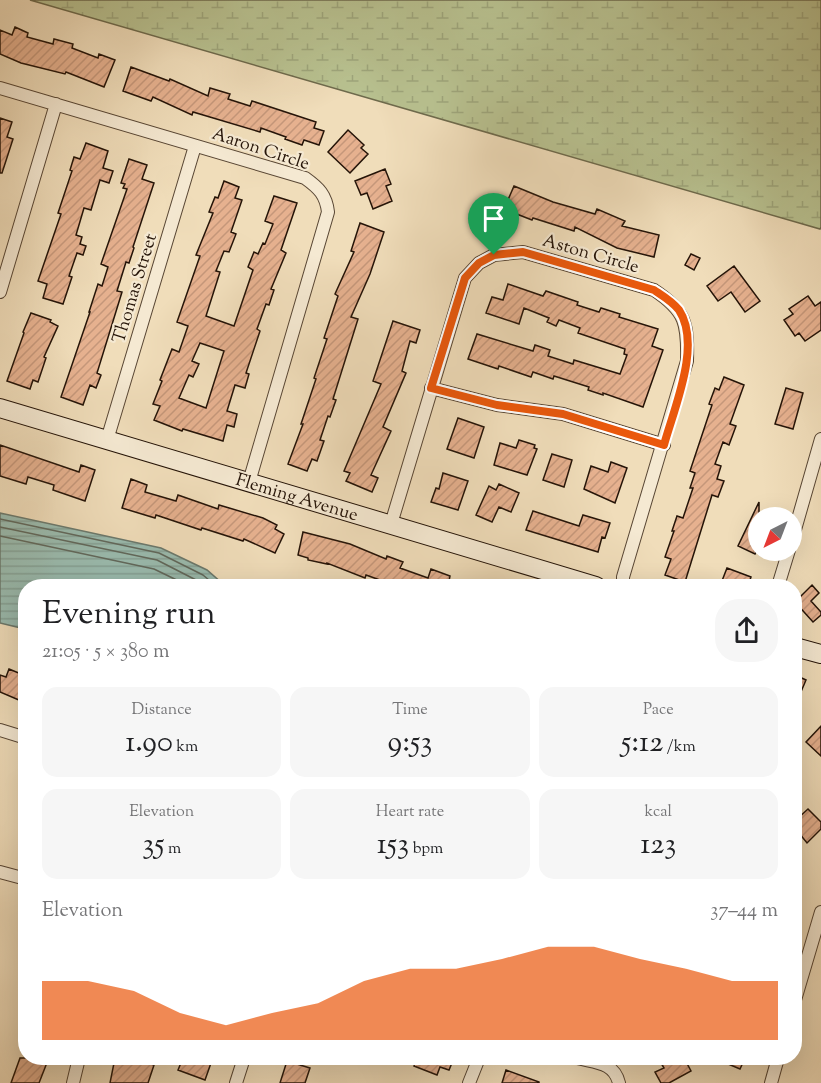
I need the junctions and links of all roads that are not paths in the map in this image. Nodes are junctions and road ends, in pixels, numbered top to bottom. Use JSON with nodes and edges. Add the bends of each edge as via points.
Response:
{"nodes":[{"id":1,"x":0,"y":88,"type":"edge"},
{"id":2,"x":56,"y":104,"type":"junction"},
{"id":3,"x":195,"y":146,"type":"junction"},
{"id":4,"x":0,"y":292,"type":"edge"},
{"id":5,"x":431,"y":388,"type":"junction"},
{"id":6,"x":0,"y":408,"type":"edge"},
{"id":7,"x":821,"y":439,"type":"edge"},
{"id":8,"x":107,"y":440,"type":"junction"},
{"id":9,"x":664,"y":445,"type":"junction"},
{"id":10,"x":249,"y":482,"type":"junction"},
{"id":11,"x":801,"y":507,"type":"edge"},
{"id":12,"x":391,"y":524,"type":"junction"},
{"id":13,"x":786,"y":561,"type":"edge"},
{"id":14,"x":573,"y":579,"type":"edge"},
{"id":15,"x":623,"y":579,"type":"edge"},
{"id":16,"x":780,"y":579,"type":"edge"},
{"id":17,"x":802,"y":649,"type":"edge"},
{"id":18,"x":821,"y":654,"type":"edge"},
{"id":19,"x":0,"y":730,"type":"edge"},
{"id":20,"x":18,"y":736,"type":"edge"},
{"id":21,"x":0,"y":872,"type":"edge"},
{"id":22,"x":18,"y":877,"type":"edge"},
{"id":23,"x":821,"y":912,"type":"edge"},
{"id":24,"x":802,"y":976,"type":"edge"},
{"id":25,"x":78,"y":1065,"type":"edge"},
{"id":26,"x":242,"y":1065,"type":"edge"},
{"id":27,"x":476,"y":1065,"type":"edge"},
{"id":28,"x":606,"y":1065,"type":"edge"},
{"id":29,"x":776,"y":1065,"type":"edge"},
{"id":30,"x":72,"y":1083,"type":"edge"},
{"id":31,"x":236,"y":1083,"type":"edge"},
{"id":32,"x":469,"y":1083,"type":"edge"},
{"id":33,"x":619,"y":1083,"type":"edge"},
{"id":34,"x":771,"y":1083,"type":"edge"}],
"edges":[{"from":1,"to":2,"type":"street","name":"Aaron Circle"},
{"from":2,"to":3,"type":"street","name":"Aaron Circle"},
{"from":2,"to":4,"type":"street"},
{"from":3,"to":8,"type":"street","name":"Thomas Street"},
{"from":3,"to":10,"type":"street","name":"Aaron Circle","via":[[305,178],[326,198],[328,212]]},
{"from":5,"to":9,"type":"street","via":[[497,405],[563,414]]},
{"from":5,"to":9,"type":"street","name":"Aston Circle","via":[[465,278],[479,263],[494,255],[523,252],[654,290],[680,312],[687,334],[687,361]]},
{"from":5,"to":12,"type":"street","name":"Aston Circle"},
{"from":6,"to":8,"type":"street","name":"Fleming Avenue"},
{"from":7,"to":11,"type":"street"},
{"from":8,"to":10,"type":"street","name":"Fleming Avenue"},
{"from":9,"to":15,"type":"street","name":"Aston Circle"},
{"from":10,"to":12,"type":"street","name":"Fleming Avenue"},
{"from":12,"to":14,"type":"street","name":"Fleming Avenue"},
{"from":13,"to":16,"type":"street"},
{"from":17,"to":18,"type":"street"},
{"from":19,"to":20,"type":"street"},
{"from":21,"to":22,"type":"street"},
{"from":23,"to":24,"type":"street"},
{"from":25,"to":30,"type":"street"},
{"from":26,"to":31,"type":"street"},
{"from":27,"to":32,"type":"street"},
{"from":28,"to":33,"type":"street","via":[[617,1072]]},
{"from":29,"to":34,"type":"street"}]}
